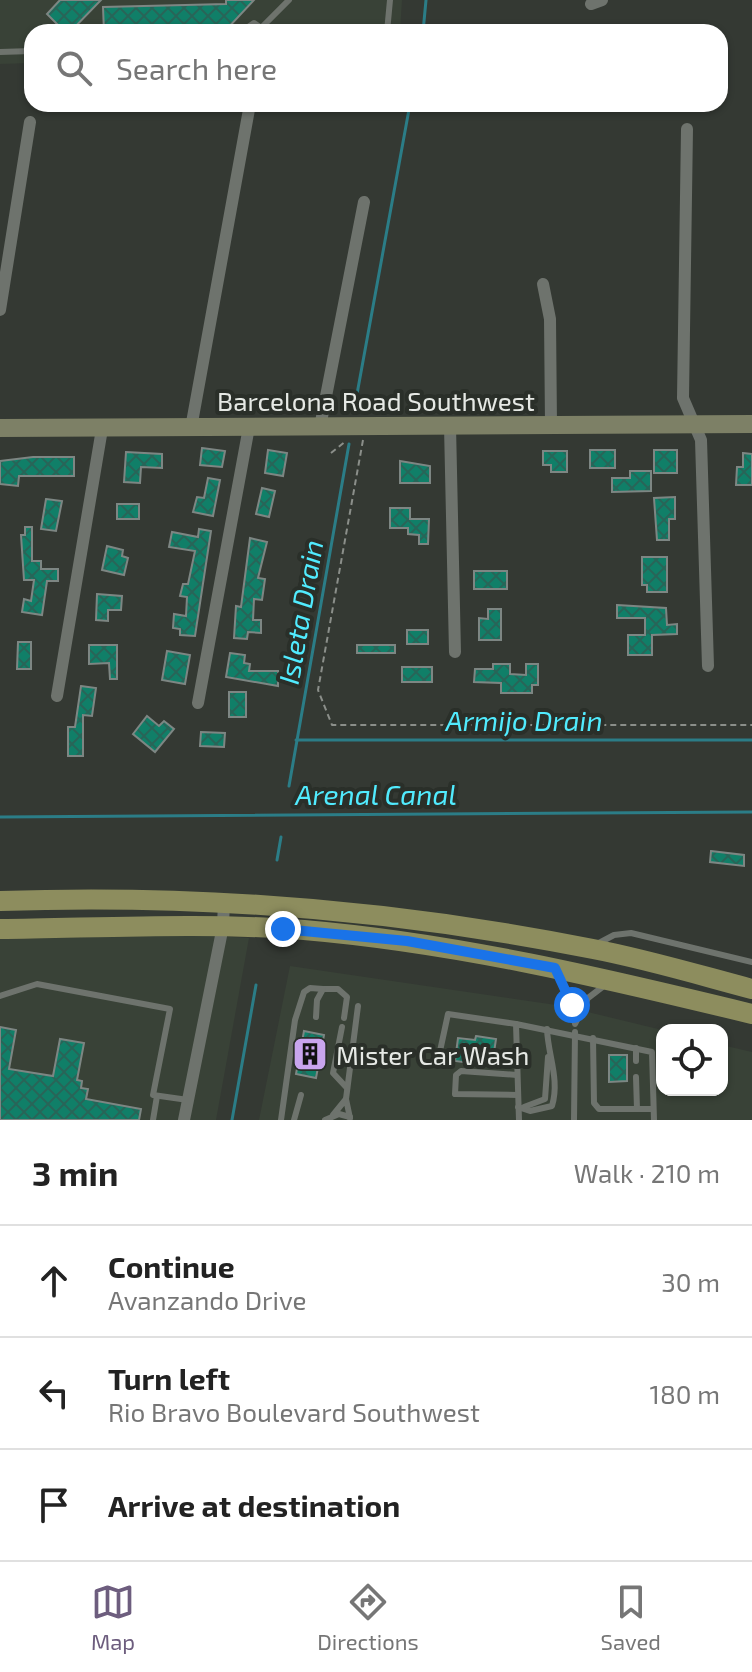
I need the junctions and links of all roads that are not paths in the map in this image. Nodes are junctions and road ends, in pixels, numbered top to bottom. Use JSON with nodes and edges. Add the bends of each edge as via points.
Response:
{"nodes":[{"id":1,"x":289,"y":0,"type":"edge"},
{"id":2,"x":390,"y":0,"type":"edge"},
{"id":3,"x":269,"y":24,"type":"edge"},
{"id":4,"x":388,"y":24,"type":"edge"},
{"id":5,"x":24,"y":51,"type":"edge"},
{"id":6,"x":0,"y":52,"type":"edge"},
{"id":7,"x":249,"y":112,"type":"edge"},
{"id":8,"x":30,"y":122,"type":"dead end"},
{"id":9,"x":687,"y":129,"type":"dead end"},
{"id":10,"x":364,"y":202,"type":"dead end"},
{"id":11,"x":543,"y":284,"type":"dead end"},
{"id":12,"x":0,"y":310,"type":"edge"},
{"id":13,"x":692,"y":424,"type":"junction"},
{"id":14,"x":752,"y":424,"type":"edge"},
{"id":15,"x":551,"y":425,"type":"junction"},
{"id":16,"x":450,"y":426,"type":"junction"},
{"id":17,"x":249,"y":427,"type":"junction"},
{"id":18,"x":320,"y":427,"type":"junction"},
{"id":19,"x":0,"y":428,"type":"edge"},
{"id":20,"x":191,"y":428,"type":"junction"},
{"id":21,"x":102,"y":429,"type":"junction"},
{"id":22,"x":455,"y":652,"type":"dead end"},
{"id":23,"x":708,"y":666,"type":"dead end"},
{"id":24,"x":57,"y":696,"type":"dead end"},
{"id":25,"x":198,"y":703,"type":"dead end"},
{"id":26,"x":0,"y":901,"type":"edge"},
{"id":27,"x":224,"y":901,"type":"junction"},
{"id":28,"x":223,"y":926,"type":"junction"},
{"id":29,"x":0,"y":929,"type":"edge"},
{"id":30,"x":594,"y":949,"type":"junction"},
{"id":31,"x":752,"y":962,"type":"edge"},
{"id":32,"x":555,"y":968,"type":"junction"},
{"id":33,"x":585,"y":973,"type":"junction"},
{"id":34,"x":612,"y":980,"type":"junction"},
{"id":35,"x":323,"y":989,"type":"junction"},
{"id":36,"x":752,"y":989,"type":"edge"},
{"id":37,"x":0,"y":996,"type":"edge"},
{"id":38,"x":358,"y":1006,"type":"dead end"},
{"id":39,"x":752,"y":1014,"type":"edge"},
{"id":40,"x":316,"y":1017,"type":"dead end"},
{"id":41,"x":344,"y":1018,"type":"dead end"},
{"id":42,"x":516,"y":1024,"type":"junction"},
{"id":43,"x":575,"y":1024,"type":"junction"},
{"id":44,"x":342,"y":1027,"type":"dead end"},
{"id":45,"x":547,"y":1029,"type":"junction"},
{"id":46,"x":575,"y":1034,"type":"junction"},
{"id":47,"x":593,"y":1038,"type":"junction"},
{"id":48,"x":636,"y":1048,"type":"junction"},
{"id":49,"x":636,"y":1061,"type":"dead end"},
{"id":50,"x":437,"y":1065,"type":"dead end"},
{"id":51,"x":517,"y":1075,"type":"junction"},
{"id":52,"x":636,"y":1077,"type":"dead end"},
{"id":53,"x":347,"y":1088,"type":"junction"},
{"id":54,"x":301,"y":1095,"type":"dead end"},
{"id":55,"x":518,"y":1095,"type":"junction"},
{"id":56,"x":157,"y":1096,"type":"junction"},
{"id":57,"x":346,"y":1099,"type":"junction"},
{"id":58,"x":188,"y":1100,"type":"junction"},
{"id":59,"x":521,"y":1107,"type":"junction"},
{"id":60,"x":637,"y":1109,"type":"junction"},
{"id":61,"x":653,"y":1109,"type":"junction"},
{"id":62,"x":333,"y":1115,"type":"junction"},
{"id":63,"x":352,"y":1119,"type":"edge"},
{"id":64,"x":153,"y":1120,"type":"edge"},
{"id":65,"x":184,"y":1120,"type":"edge"},
{"id":66,"x":281,"y":1120,"type":"edge"},
{"id":67,"x":294,"y":1120,"type":"edge"},
{"id":68,"x":325,"y":1120,"type":"edge"},
{"id":69,"x":519,"y":1120,"type":"edge"},
{"id":70,"x":574,"y":1120,"type":"edge"},
{"id":71,"x":654,"y":1120,"type":"edge"}],
"edges":[{"from":1,"to":3,"type":"lane"},
{"from":2,"to":4,"type":"lane"},
{"from":5,"to":6,"type":"lane"},
{"from":7,"to":20,"type":"street"},
{"from":8,"to":12,"type":"street"},
{"from":9,"to":13,"type":"street","via":[[683,398]]},
{"from":10,"to":18,"type":"street"},
{"from":11,"to":15,"type":"street","via":[[550,319]]},
{"from":13,"to":14,"type":"street","name":"Barcelona Road Southwest"},
{"from":13,"to":15,"type":"street","name":"Barcelona Road Southwest"},
{"from":13,"to":23,"type":"street","via":[[701,440]]},
{"from":15,"to":16,"type":"street","name":"Barcelona Road Southwest"},
{"from":16,"to":18,"type":"street","name":"Barcelona Road Southwest"},
{"from":16,"to":22,"type":"street"},
{"from":17,"to":18,"type":"street","name":"Barcelona Road Southwest"},
{"from":17,"to":20,"type":"street","name":"Barcelona Road Southwest"},
{"from":17,"to":25,"type":"street"},
{"from":19,"to":21,"type":"street","name":"Barcelona Road Southwest"},
{"from":20,"to":21,"type":"street","name":"Barcelona Road Southwest"},
{"from":21,"to":24,"type":"street"},
{"from":26,"to":27,"type":"main road"},
{"from":27,"to":28,"type":"street"},
{"from":27,"to":30,"type":"main road","via":[[408,918]]},
{"from":28,"to":29,"type":"main road"},
{"from":28,"to":32,"type":"main road","via":[[407,941]]},
{"from":28,"to":58,"type":"street"},
{"from":30,"to":31,"type":"lane","via":[[600,940],[631,933]]},
{"from":30,"to":33,"type":"lane"},
{"from":30,"to":36,"type":"main road"},
{"from":32,"to":33,"type":"main road"},
{"from":32,"to":43,"type":"lane","via":[[572,1000]]},
{"from":33,"to":34,"type":"main road"},
{"from":34,"to":39,"type":"main road"},
{"from":34,"to":43,"type":"lane","via":[[588,998]]},
{"from":35,"to":40,"type":"lane"},
{"from":35,"to":41,"type":"lane","via":[[338,989],[347,997]]},
{"from":35,"to":66,"type":"lane","via":[[304,992],[295,1020]]},
{"from":37,"to":56,"type":"lane","via":[[37,984],[170,1009],[153,1095]]},
{"from":38,"to":53,"type":"lane"},
{"from":42,"to":45,"type":"lane"},
{"from":42,"to":50,"type":"lane","via":[[448,1014]]},
{"from":42,"to":51,"type":"lane"},
{"from":43,"to":46,"type":"lane"},
{"from":44,"to":53,"type":"lane","via":[[333,1073]]},
{"from":45,"to":46,"type":"lane"},
{"from":45,"to":59,"type":"lane","via":[[548,1057],[555,1070],[552,1106],[530,1111]]},
{"from":46,"to":47,"type":"lane"},
{"from":46,"to":70,"type":"lane"},
{"from":47,"to":48,"type":"lane"},
{"from":47,"to":60,"type":"lane","via":[[594,1103],[599,1109]]},
{"from":48,"to":49,"type":"lane"},
{"from":48,"to":61,"type":"lane","via":[[652,1052]]},
{"from":51,"to":55,"type":"lane"},
{"from":51,"to":55,"type":"lane","via":[[461,1071],[455,1094]]},
{"from":52,"to":60,"type":"lane"},
{"from":53,"to":57,"type":"lane"},
{"from":54,"to":67,"type":"lane"},
{"from":55,"to":59,"type":"lane"},
{"from":56,"to":58,"type":"lane"},
{"from":56,"to":64,"type":"lane"},
{"from":57,"to":62,"type":"lane"},
{"from":57,"to":63,"type":"lane"},
{"from":58,"to":65,"type":"street"},
{"from":59,"to":69,"type":"lane"},
{"from":60,"to":61,"type":"lane"},
{"from":61,"to":71,"type":"lane"},
{"from":62,"to":63,"type":"lane"},
{"from":62,"to":68,"type":"lane"}]}
